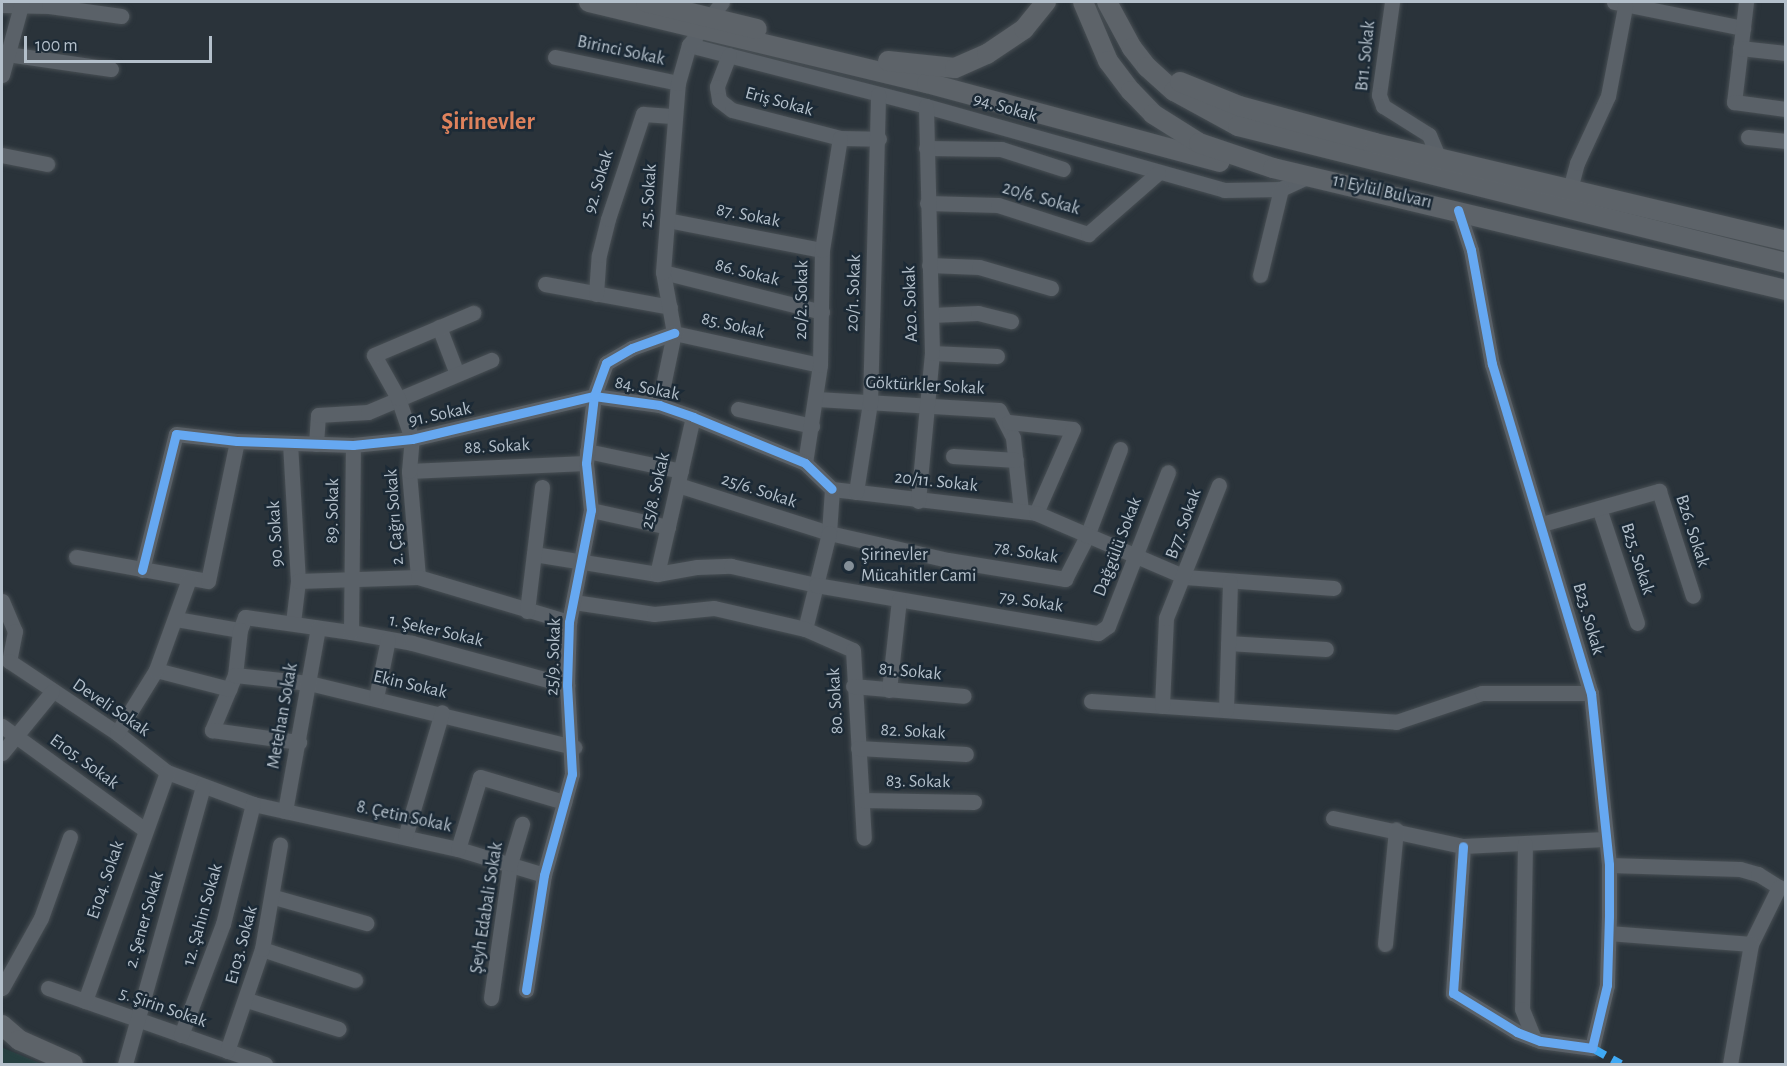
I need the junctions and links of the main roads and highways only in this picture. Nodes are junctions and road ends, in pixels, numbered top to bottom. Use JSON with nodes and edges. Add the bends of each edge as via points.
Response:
{"nodes":[{"id":1,"x":589,"y":2,"type":"edge"},
{"id":2,"x":646,"y":2,"type":"edge"},
{"id":3,"x":1046,"y":2,"type":"edge"},
{"id":4,"x":1083,"y":2,"type":"edge"},
{"id":5,"x":1107,"y":2,"type":"edge"},
{"id":6,"x":699,"y":30,"type":"junction"},
{"id":7,"x":1147,"y":67,"type":"junction"},
{"id":8,"x":1274,"y":168,"type":"junction"},
{"id":9,"x":1785,"y":241,"type":"edge"},
{"id":10,"x":1785,"y":262,"type":"edge"},
{"id":11,"x":1785,"y":290,"type":"edge"},
{"id":12,"x":2,"y":1025,"type":"edge"},
{"id":13,"x":73,"y":1065,"type":"edge"}],
"edges":[{"from":1,"to":6,"type":"main road"},
{"from":2,"to":6,"type":"main road"},
{"from":3,"to":6,"type":"main road","via":[[1024,29],[987,54],[955,68],[908,66]]},
{"from":4,"to":8,"type":"main road","name":"11 Eylül Bulvarı","via":[[1108,61],[1153,114],[1199,143]]},
{"from":5,"to":7,"type":"main road","name":"11 Eylül Bulvarı"},
{"from":6,"to":8,"type":"main road","via":[[927,83],[1192,156]]},
{"from":7,"to":9,"type":"main road","via":[[1239,106],[1439,159]]},
{"from":7,"to":10,"type":"main road","name":"11 Eylül Bulvarı","via":[[1174,91],[1238,126]]},
{"from":8,"to":11,"type":"main road","name":"11 Eylül Bulvarı"},
{"from":12,"to":13,"type":"main road","via":[[19,1040]]}]}
